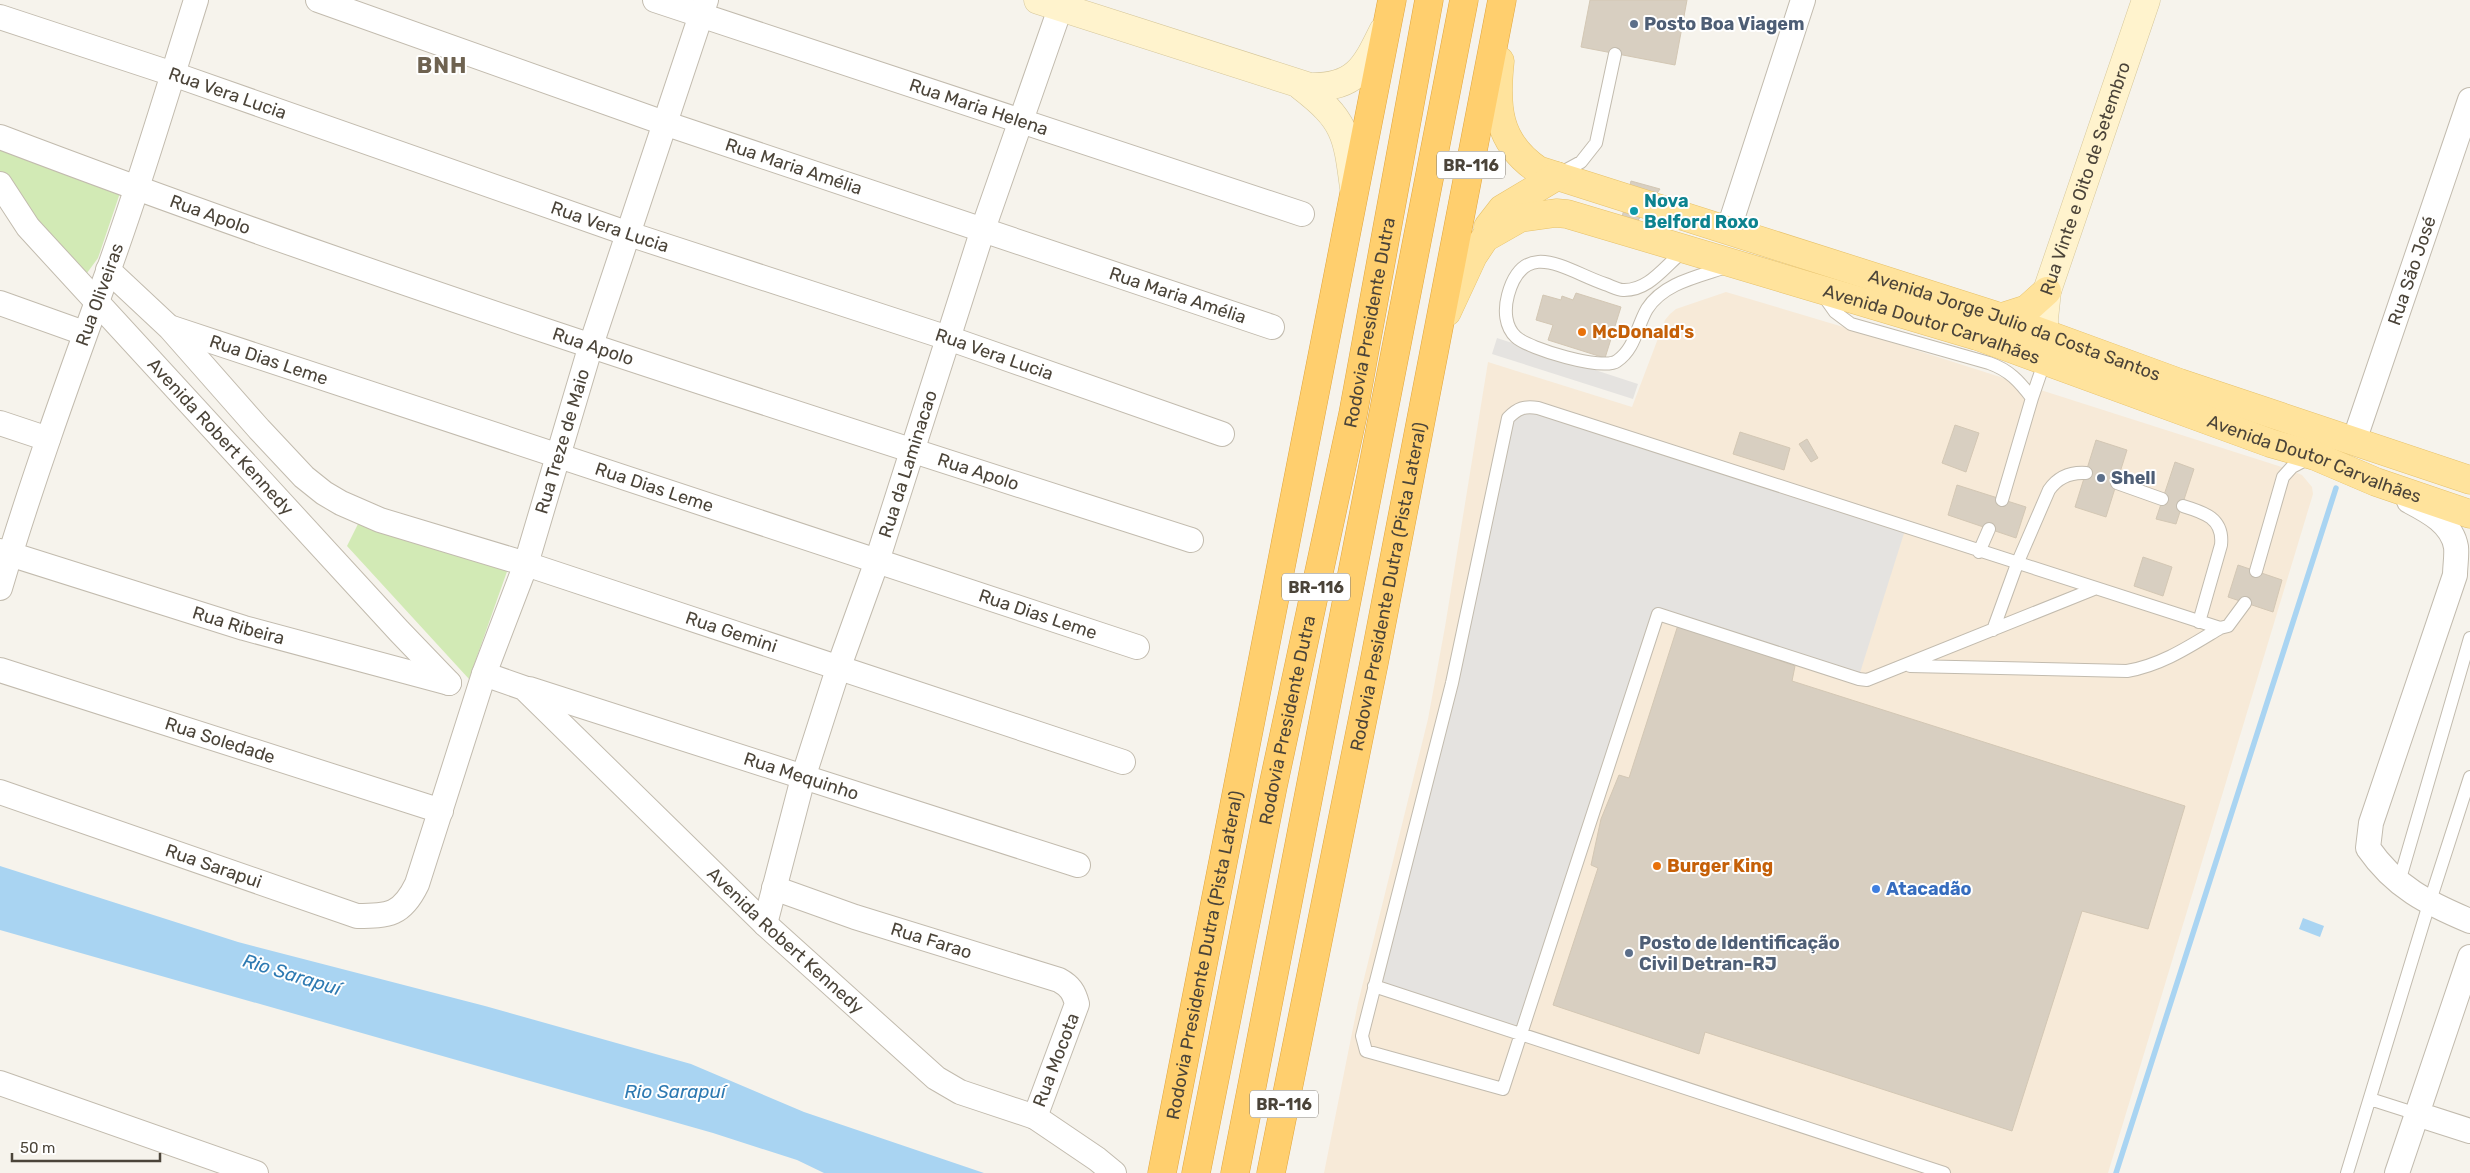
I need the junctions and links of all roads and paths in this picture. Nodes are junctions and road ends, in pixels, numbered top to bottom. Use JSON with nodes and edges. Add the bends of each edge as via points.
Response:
{"nodes":[{"id":1,"x":196,"y":0,"type":"edge"},
{"id":2,"x":318,"y":0,"type":"edge"},
{"id":3,"x":654,"y":0,"type":"edge"},
{"id":4,"x":1430,"y":0,"type":"edge"},
{"id":5,"x":1464,"y":0,"type":"edge"},
{"id":6,"x":1502,"y":0,"type":"edge"},
{"id":7,"x":1803,"y":0,"type":"edge"},
{"id":8,"x":2146,"y":0,"type":"edge"},
{"id":9,"x":1054,"y":2,"type":"edge"},
{"id":10,"x":704,"y":8,"type":"edge"},
{"id":11,"x":1390,"y":10,"type":"edge"},
{"id":12,"x":0,"y":17,"type":"edge"},
{"id":13,"x":1615,"y":54,"type":"dead end"},
{"id":14,"x":173,"y":74,"type":"junction"},
{"id":15,"x":1301,"y":86,"type":"junction"},
{"id":16,"x":2470,"y":100,"type":"edge"},
{"id":17,"x":1022,"y":123,"type":"junction"},
{"id":18,"x":667,"y":124,"type":"junction"},
{"id":19,"x":0,"y":138,"type":"edge"},
{"id":20,"x":1556,"y":176,"type":"junction"},
{"id":21,"x":0,"y":184,"type":"edge"},
{"id":22,"x":135,"y":189,"type":"junction"},
{"id":23,"x":1354,"y":193,"type":"junction"},
{"id":24,"x":1302,"y":214,"type":"dead end"},
{"id":25,"x":984,"y":229,"type":"junction"},
{"id":26,"x":1728,"y":230,"type":"junction"},
{"id":27,"x":629,"y":234,"type":"junction"},
{"id":28,"x":1485,"y":238,"type":"junction"},
{"id":29,"x":1687,"y":248,"type":"junction"},
{"id":30,"x":1736,"y":264,"type":"junction"},
{"id":31,"x":108,"y":270,"type":"junction"},
{"id":32,"x":1820,"y":290,"type":"junction"},
{"id":33,"x":2047,"y":291,"type":"junction"},
{"id":34,"x":96,"y":301,"type":"junction"},
{"id":35,"x":0,"y":303,"type":"edge"},
{"id":36,"x":2002,"y":318,"type":"junction"},
{"id":37,"x":1272,"y":326,"type":"dead end"},
{"id":38,"x":170,"y":328,"type":"junction"},
{"id":39,"x":1439,"y":330,"type":"junction"},
{"id":40,"x":84,"y":333,"type":"junction"},
{"id":41,"x":948,"y":338,"type":"junction"},
{"id":42,"x":591,"y":345,"type":"junction"},
{"id":43,"x":2044,"y":347,"type":"junction"},
{"id":44,"x":2032,"y":398,"type":"junction"},
{"id":45,"x":0,"y":423,"type":"edge"},
{"id":46,"x":1222,"y":434,"type":"dead end"},
{"id":47,"x":48,"y":439,"type":"junction"},
{"id":48,"x":2354,"y":441,"type":"junction"},
{"id":49,"x":913,"y":451,"type":"junction"},
{"id":50,"x":558,"y":456,"type":"junction"},
{"id":51,"x":2315,"y":456,"type":"junction"},
{"id":52,"x":2086,"y":473,"type":"dead end"},
{"id":53,"x":2470,"y":480,"type":"edge"},
{"id":54,"x":2376,"y":482,"type":"junction"},
{"id":55,"x":2117,"y":483,"type":"dead end"},
{"id":56,"x":2162,"y":499,"type":"dead end"},
{"id":57,"x":2002,"y":500,"type":"dead end"},
{"id":58,"x":341,"y":503,"type":"joint"},
{"id":59,"x":2183,"y":506,"type":"dead end"},
{"id":60,"x":2470,"y":514,"type":"edge"},
{"id":61,"x":1989,"y":529,"type":"dead end"},
{"id":62,"x":1191,"y":540,"type":"dead end"},
{"id":63,"x":1979,"y":552,"type":"junction"},
{"id":64,"x":5,"y":553,"type":"edge"},
{"id":65,"x":877,"y":561,"type":"junction"},
{"id":66,"x":526,"y":564,"type":"junction"},
{"id":67,"x":2017,"y":564,"type":"junction"},
{"id":68,"x":2256,"y":571,"type":"dead end"},
{"id":69,"x":2462,"y":574,"type":"edge"},
{"id":70,"x":0,"y":588,"type":"edge"},
{"id":71,"x":2094,"y":589,"type":"junction"},
{"id":72,"x":2245,"y":603,"type":"dead end"},
{"id":73,"x":2199,"y":622,"type":"junction"},
{"id":74,"x":2220,"y":628,"type":"junction"},
{"id":75,"x":1993,"y":630,"type":"junction"},
{"id":76,"x":2470,"y":638,"type":"edge"},
{"id":77,"x":1137,"y":647,"type":"dead end"},
{"id":78,"x":1905,"y":666,"type":"junction"},
{"id":79,"x":838,"y":669,"type":"junction"},
{"id":80,"x":0,"y":670,"type":"edge"},
{"id":81,"x":449,"y":683,"type":"junction"},
{"id":82,"x":481,"y":684,"type":"junction"},
{"id":83,"x":524,"y":688,"type":"junction"},
{"id":84,"x":1123,"y":762,"type":"dead end"},
{"id":85,"x":2470,"y":777,"type":"edge"},
{"id":86,"x":803,"y":778,"type":"junction"},
{"id":87,"x":0,"y":792,"type":"edge"},
{"id":88,"x":441,"y":811,"type":"junction"},
{"id":89,"x":1078,"y":865,"type":"dead end"},
{"id":90,"x":2400,"y":882,"type":"junction"},
{"id":91,"x":417,"y":884,"type":"joint"},
{"id":92,"x":774,"y":888,"type":"junction"},
{"id":93,"x":2429,"y":904,"type":"junction"},
{"id":94,"x":2470,"y":921,"type":"edge"},
{"id":95,"x":765,"y":924,"type":"junction"},
{"id":96,"x":2470,"y":957,"type":"edge"},
{"id":97,"x":1374,"y":986,"type":"junction"},
{"id":98,"x":1077,"y":1004,"type":"joint"},
{"id":99,"x":1520,"y":1033,"type":"junction"},
{"id":100,"x":0,"y":1083,"type":"edge"},
{"id":101,"x":2370,"y":1099,"type":"junction"},
{"id":102,"x":2417,"y":1114,"type":"junction"},
{"id":103,"x":1035,"y":1117,"type":"junction"},
{"id":104,"x":2469,"y":1129,"type":"edge"},
{"id":105,"x":256,"y":1173,"type":"edge"},
{"id":106,"x":1114,"y":1173,"type":"edge"},
{"id":107,"x":1162,"y":1173,"type":"edge"},
{"id":108,"x":1196,"y":1173,"type":"edge"},
{"id":109,"x":1235,"y":1173,"type":"edge"},
{"id":110,"x":1271,"y":1173,"type":"edge"},
{"id":111,"x":1944,"y":1173,"type":"edge"},
{"id":112,"x":2347,"y":1173,"type":"edge"},
{"id":113,"x":2397,"y":1173,"type":"edge"}],
"edges":[{"from":1,"to":14,"type":"street","name":"Rua Oliveiras"},
{"from":2,"to":18,"type":"street","name":"Rua Maria Amélia"},
{"from":3,"to":10,"type":"street","name":"Rua Maria Helena"},
{"from":4,"to":108,"type":"highway","name":"Rodovia Presidente Dutra","number":"BR-116","via":[[1353,414],[1271,796]]},
{"from":5,"to":109,"type":"highway","name":"Rodovia Presidente Dutra","number":"BR-116"},
{"from":6,"to":20,"type":"main road","via":[[1496,93],[1502,125],[1526,161],[1538,170]]},
{"from":6,"to":39,"type":"highway","name":"Rodovia Presidente Dutra (Pista Lateral)","number":"BR-116"},
{"from":7,"to":26,"type":"street"},
{"from":8,"to":33,"type":"main road","name":"Rua Vinte e Oito de Setembro"},
{"from":9,"to":15,"type":"main road"},
{"from":9,"to":17,"type":"street","name":"Rua da Laminacao"},
{"from":10,"to":17,"type":"street","name":"Rua Maria Helena"},
{"from":10,"to":18,"type":"street","name":"Rua Treze de Maio"},
{"from":11,"to":15,"type":"main road","via":[[1367,63],[1350,80],[1330,87]]},
{"from":11,"to":23,"type":"highway","name":"Rodovia Presidente Dutra (Pista Lateral)","number":"BR-116"},
{"from":12,"to":14,"type":"street","name":"Rua Vera Lucia"},
{"from":13,"to":20,"type":"lane","via":[[1596,142],[1581,162]]},
{"from":14,"to":22,"type":"street","name":"Rua Oliveiras"},
{"from":14,"to":27,"type":"street","name":"Rua Vera Lucia"},
{"from":15,"to":23,"type":"main road","via":[[1325,104],[1338,120],[1347,142]]},
{"from":16,"to":48,"type":"street","name":"Rua São José"},
{"from":17,"to":24,"type":"street","name":"Rua Maria Helena"},
{"from":17,"to":25,"type":"street","name":"Rua da Laminacao"},
{"from":18,"to":25,"type":"street","name":"Rua Maria Amélia"},
{"from":18,"to":27,"type":"street","name":"Rua Treze de Maio"},
{"from":19,"to":22,"type":"street","name":"Rua Apolo"},
{"from":20,"to":26,"type":"main road","name":"Avenida Jorge Julio da Costa Santos"},
{"from":20,"to":28,"type":"main road","via":[[1502,209],[1488,227]]},
{"from":21,"to":34,"type":"street","name":"Avenida Robert Kennedy","via":[[28,227]]},
{"from":22,"to":31,"type":"street","name":"Rua Oliveiras"},
{"from":22,"to":42,"type":"street","name":"Rua Apolo"},
{"from":23,"to":107,"type":"highway","name":"Rodovia Presidente Dutra (Pista Lateral)","number":"BR-116"},
{"from":25,"to":37,"type":"street","name":"Rua Maria Amélia"},
{"from":25,"to":41,"type":"street","name":"Rua da Laminacao"},
{"from":26,"to":36,"type":"main road","name":"Avenida Jorge Julio da Costa Santos"},
{"from":27,"to":41,"type":"street","name":"Rua Vera Lucia"},
{"from":27,"to":42,"type":"street","name":"Rua Treze de Maio"},
{"from":28,"to":29,"type":"main road","name":"Avenida Doutor Carvalhães","via":[[1520,218],[1556,213]]},
{"from":28,"to":39,"type":"main road","name":"Avenida Doutor Carvalhães","via":[[1473,256]]},
{"from":29,"to":30,"type":"main road","name":"Avenida Doutor Carvalhães"},
{"from":29,"to":30,"type":"lane","via":[[1648,283],[1622,290],[1562,266],[1531,262],[1521,268],[1513,280],[1507,298],[1508,328],[1516,338],[1540,349],[1586,362],[1617,362],[1632,344],[1647,309],[1656,297],[1688,280]]},
{"from":30,"to":32,"type":"main road","name":"Avenida Doutor Carvalhães"},
{"from":31,"to":34,"type":"street","name":"Rua Oliveiras"},
{"from":31,"to":38,"type":"street","name":"Avenida Robert Kennedy"},
{"from":32,"to":43,"type":"main road","name":"Avenida Doutor Carvalhães","via":[[1977,336]]},
{"from":32,"to":44,"type":"lane","via":[[1835,312],[1851,324],[2004,368]]},
{"from":33,"to":36,"type":"main road","via":[[2027,309]]},
{"from":33,"to":43,"type":"main road","name":"Rua Vinte e Oito de Setembro"},
{"from":34,"to":40,"type":"street","name":"Rua Oliveiras"},
{"from":34,"to":81,"type":"street","name":"Avenida Robert Kennedy"},
{"from":35,"to":40,"type":"street"},
{"from":36,"to":43,"type":"main road","name":"Avenida Jorge Julio da Costa Santos"},
{"from":38,"to":50,"type":"street","name":"Rua Dias Leme"},
{"from":38,"to":58,"type":"street","name":"Avenida Robert Kennedy","via":[[304,477]]},
{"from":39,"to":110,"type":"highway","name":"Rodovia Presidente Dutra (Pista Lateral)","number":"BR-116"},
{"from":40,"to":47,"type":"street","name":"Rua Oliveiras"},
{"from":41,"to":46,"type":"street","name":"Rua Vera Lucia"},
{"from":41,"to":49,"type":"street","name":"Rua da Laminacao"},
{"from":42,"to":49,"type":"street","name":"Rua Apolo"},
{"from":42,"to":50,"type":"street","name":"Rua Treze de Maio"},
{"from":43,"to":44,"type":"lane"},
{"from":43,"to":48,"type":"main road","name":"Avenida Jorge Julio da Costa Santos","via":[[2180,383]]},
{"from":43,"to":51,"type":"main road","name":"Avenida Doutor Carvalhães","via":[[2270,443]]},
{"from":44,"to":57,"type":"lane"},
{"from":45,"to":47,"type":"street"},
{"from":47,"to":64,"type":"street","name":"Rua Oliveiras"},
{"from":48,"to":53,"type":"main road","name":"Avenida Jorge Julio da Costa Santos"},
{"from":49,"to":62,"type":"street","name":"Rua Apolo"},
{"from":49,"to":65,"type":"street","name":"Rua da Laminacao"},
{"from":50,"to":65,"type":"street","name":"Rua Dias Leme"},
{"from":50,"to":66,"type":"street","name":"Rua Treze de Maio"},
{"from":51,"to":54,"type":"main road","name":"Avenida Doutor Carvalhães"},
{"from":51,"to":68,"type":"lane","via":[[2292,467],[2283,477]]},
{"from":52,"to":67,"type":"lane","via":[[2070,474],[2052,487]]},
{"from":54,"to":60,"type":"main road","name":"Avenida Doutor Carvalhães"},
{"from":54,"to":69,"type":"street","via":[[2434,514],[2446,525],[2456,546]]},
{"from":55,"to":56,"type":"lane"},
{"from":58,"to":66,"type":"street","name":"Rua Gemini","via":[[380,520]]},
{"from":59,"to":73,"type":"lane","via":[[2211,516],[2222,541]]},
{"from":61,"to":63,"type":"lane"},
{"from":63,"to":67,"type":"lane"},
{"from":63,"to":97,"type":"lane","via":[[1538,408],[1526,406],[1516,410],[1508,418],[1452,683]]},
{"from":64,"to":70,"type":"street","name":"Rua Oliveiras"},
{"from":64,"to":81,"type":"street","name":"Rua Ribeira","via":[[244,628]]},
{"from":65,"to":77,"type":"street","name":"Rua Dias Leme"},
{"from":65,"to":79,"type":"street","name":"Rua da Laminacao"},
{"from":66,"to":79,"type":"street","name":"Rua Gemini"},
{"from":66,"to":82,"type":"street","name":"Rua Treze de Maio"},
{"from":67,"to":71,"type":"lane"},
{"from":67,"to":75,"type":"lane"},
{"from":69,"to":90,"type":"street","via":[[2371,824],[2368,848],[2382,867]]},
{"from":71,"to":73,"type":"lane"},
{"from":71,"to":75,"type":"lane"},
{"from":72,"to":74,"type":"lane","via":[[2228,626]]},
{"from":73,"to":74,"type":"lane"},
{"from":74,"to":78,"type":"lane","via":[[2167,659],[2127,671]]},
{"from":75,"to":78,"type":"lane"},
{"from":76,"to":90,"type":"lane"},
{"from":78,"to":99,"type":"lane","via":[[1859,680],[1658,614]]},
{"from":79,"to":84,"type":"street","name":"Rua Gemini"},
{"from":79,"to":86,"type":"street","name":"Rua da Laminacao"},
{"from":80,"to":88,"type":"street","name":"Rua Soledade"},
{"from":81,"to":82,"type":"street","name":"Rua Ribeira"},
{"from":82,"to":83,"type":"street","name":"Avenida Robert Kennedy"},
{"from":82,"to":88,"type":"street","name":"Rua Treze de Maio"},
{"from":83,"to":86,"type":"street","name":"Rua Mequinho"},
{"from":83,"to":95,"type":"street","name":"Avenida Robert Kennedy"},
{"from":85,"to":93,"type":"lane"},
{"from":86,"to":89,"type":"street","name":"Rua Mequinho"},
{"from":86,"to":92,"type":"street","name":"Rua da Laminacao"},
{"from":87,"to":91,"type":"street","name":"Rua Sarapui","via":[[357,916],[382,916],[398,910],[409,901]]},
{"from":88,"to":91,"type":"street","name":"Rua Treze de Maio"},
{"from":90,"to":93,"type":"street"},
{"from":92,"to":95,"type":"street","name":"Rua da Laminacao"},
{"from":92,"to":98,"type":"street","name":"Rua Farao","via":[[1059,980],[1071,989]]},
{"from":93,"to":94,"type":"street"},
{"from":93,"to":101,"type":"lane"},
{"from":95,"to":103,"type":"street","name":"Avenida Robert Kennedy","via":[[936,1078],[960,1092]]},
{"from":96,"to":102,"type":"street"},
{"from":97,"to":99,"type":"lane"},
{"from":97,"to":99,"type":"lane","via":[[1362,1036],[1366,1051],[1373,1054],[1503,1090]]},
{"from":98,"to":103,"type":"street","name":"Rua Mocota"},
{"from":99,"to":111,"type":"lane"},
{"from":100,"to":105,"type":"street"},
{"from":101,"to":102,"type":"lane"},
{"from":101,"to":112,"type":"lane"},
{"from":102,"to":104,"type":"street"},
{"from":102,"to":113,"type":"street"},
{"from":103,"to":106,"type":"street","name":"Avenida Robert Kennedy"}]}
